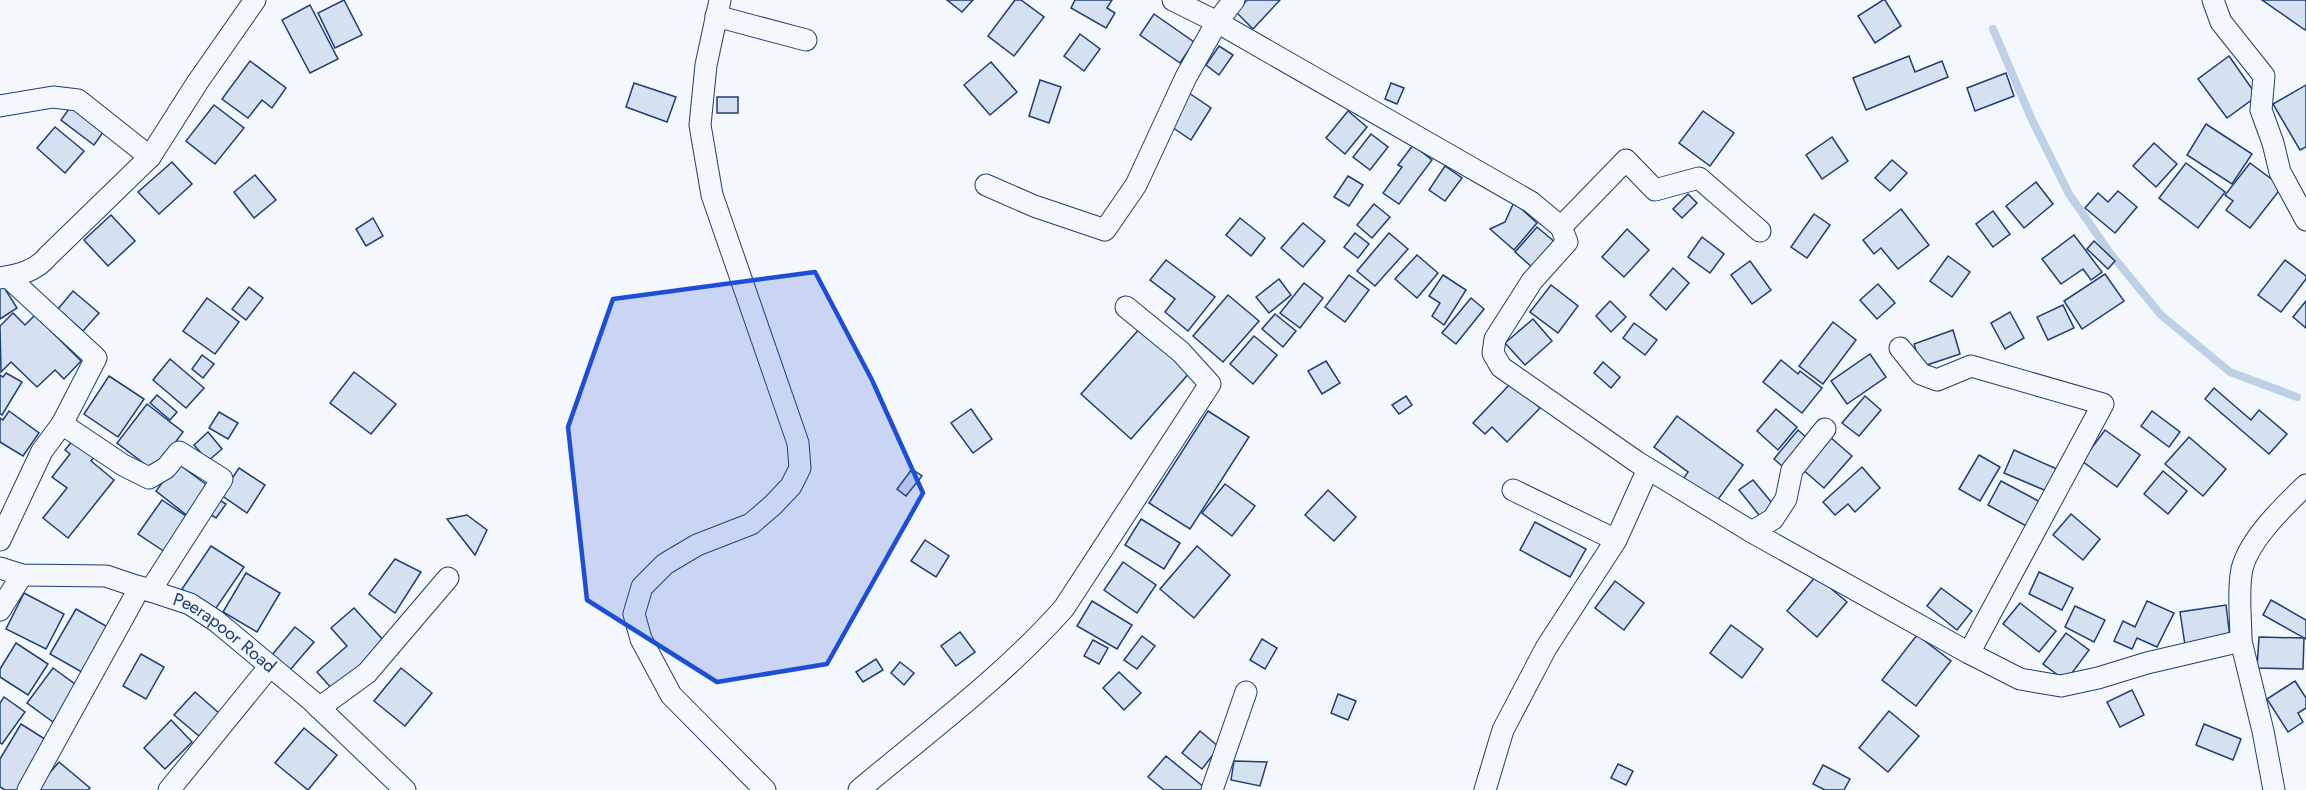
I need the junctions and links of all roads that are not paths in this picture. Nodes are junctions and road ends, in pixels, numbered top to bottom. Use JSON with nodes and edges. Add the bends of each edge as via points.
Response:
{"nodes":[{"id":1,"x":255,"y":0,"type":"edge"},
{"id":2,"x":1173,"y":0,"type":"edge"},
{"id":3,"x":1234,"y":0,"type":"edge"},
{"id":4,"x":2213,"y":0,"type":"edge"},
{"id":5,"x":718,"y":8,"type":"edge"},
{"id":6,"x":1217,"y":22,"type":"junction"},
{"id":7,"x":806,"y":40,"type":"dead end"},
{"id":8,"x":0,"y":106,"type":"edge"},
{"id":9,"x":150,"y":157,"type":"junction"},
{"id":10,"x":986,"y":185,"type":"dead end"},
{"id":11,"x":2306,"y":220,"type":"edge"},
{"id":12,"x":1561,"y":227,"type":"junction"},
{"id":13,"x":1760,"y":231,"type":"dead end"},
{"id":14,"x":4,"y":277,"type":"edge"},
{"id":15,"x":1126,"y":307,"type":"dead end"},
{"id":16,"x":1900,"y":348,"type":"dead end"},
{"id":17,"x":62,"y":424,"type":"junction"},
{"id":18,"x":1826,"y":429,"type":"dead end"},
{"id":19,"x":1648,"y":469,"type":"junction"},
{"id":20,"x":2306,"y":485,"type":"edge"},
{"id":21,"x":1513,"y":490,"type":"dead end"},
{"id":22,"x":1752,"y":532,"type":"junction"},
{"id":23,"x":0,"y":540,"type":"edge"},
{"id":24,"x":1616,"y":540,"type":"junction"},
{"id":25,"x":0,"y":568,"type":"edge"},
{"id":26,"x":22,"y":575,"type":"junction"},
{"id":27,"x":448,"y":578,"type":"dead end"},
{"id":28,"x":145,"y":589,"type":"junction"},
{"id":29,"x":0,"y":610,"type":"edge"},
{"id":30,"x":2241,"y":641,"type":"junction"},
{"id":31,"x":1969,"y":653,"type":"junction"},
{"id":32,"x":270,"y":666,"type":"junction"},
{"id":33,"x":1246,"y":692,"type":"dead end"},
{"id":34,"x":320,"y":708,"type":"junction"},
{"id":35,"x":28,"y":790,"type":"edge"},
{"id":36,"x":169,"y":790,"type":"edge"},
{"id":37,"x":405,"y":790,"type":"edge"},
{"id":38,"x":765,"y":790,"type":"edge"},
{"id":39,"x":859,"y":790,"type":"edge"},
{"id":40,"x":1212,"y":790,"type":"edge"},
{"id":41,"x":1485,"y":790,"type":"edge"},
{"id":42,"x":2274,"y":790,"type":"edge"}],
"edges":[{"from":1,"to":9,"type":"street"},
{"from":2,"to":6,"type":"street"},
{"from":3,"to":6,"type":"street"},
{"from":4,"to":11,"type":"street","via":[[2221,22],[2264,76],[2261,110],[2280,172]]},
{"from":5,"to":7,"type":"street"},
{"from":5,"to":38,"type":"street","via":[[706,65],[700,125],[712,195],[798,443],[800,468],[790,486],[751,524],[697,545],[665,564],[642,587],[634,614],[641,639],[671,695]]},
{"from":6,"to":10,"type":"street","via":[[1186,77],[1136,185],[1105,230]]},
{"from":6,"to":12,"type":"street","via":[[1531,202]]},
{"from":8,"to":9,"type":"street","via":[[53,97],[78,100]]},
{"from":9,"to":14,"type":"street","via":[[41,265]]},
{"from":12,"to":13,"type":"street","via":[[1626,160],[1655,190],[1699,177]]},
{"from":12,"to":19,"type":"street","via":[[1567,242],[1532,281],[1495,339],[1493,353],[1501,367]]},
{"from":14,"to":17,"type":"street","via":[[96,358]]},
{"from":15,"to":39,"type":"street","via":[[1181,352],[1210,384],[1064,608],[1008,664]]},
{"from":16,"to":31,"type":"street","via":[[1921,374],[1937,380],[1971,366],[2103,404]]},
{"from":17,"to":23,"type":"street","via":[[42,451]]},
{"from":17,"to":28,"type":"street","via":[[149,478],[166,468],[179,452],[222,479]]},
{"from":18,"to":22,"type":"street","via":[[1792,470],[1786,499],[1773,519]]},
{"from":19,"to":22,"type":"street"},
{"from":19,"to":24,"type":"street"},
{"from":20,"to":30,"type":"street","via":[[2284,506],[2246,557],[2241,574]]},
{"from":21,"to":24,"type":"street"},
{"from":22,"to":31,"type":"street"},
{"from":24,"to":41,"type":"street","via":[[1546,648],[1503,730]]},
{"from":25,"to":26,"type":"street","name":"Peerapoor Road"},
{"from":26,"to":28,"type":"street","name":"Peerapoor Road","via":[[106,576]]},
{"from":26,"to":29,"type":"street"},
{"from":27,"to":34,"type":"street","via":[[367,673]]},
{"from":28,"to":32,"type":"street","name":"Peerapoor Road","via":[[190,604]]},
{"from":28,"to":35,"type":"street"},
{"from":30,"to":31,"type":"street","via":[[2061,686],[2020,679]]},
{"from":30,"to":42,"type":"street"},
{"from":32,"to":34,"type":"street","name":"Peerapoor Road"},
{"from":32,"to":36,"type":"street"},
{"from":33,"to":40,"type":"street"},
{"from":34,"to":37,"type":"street","name":"Peerapoor Road"}]}
